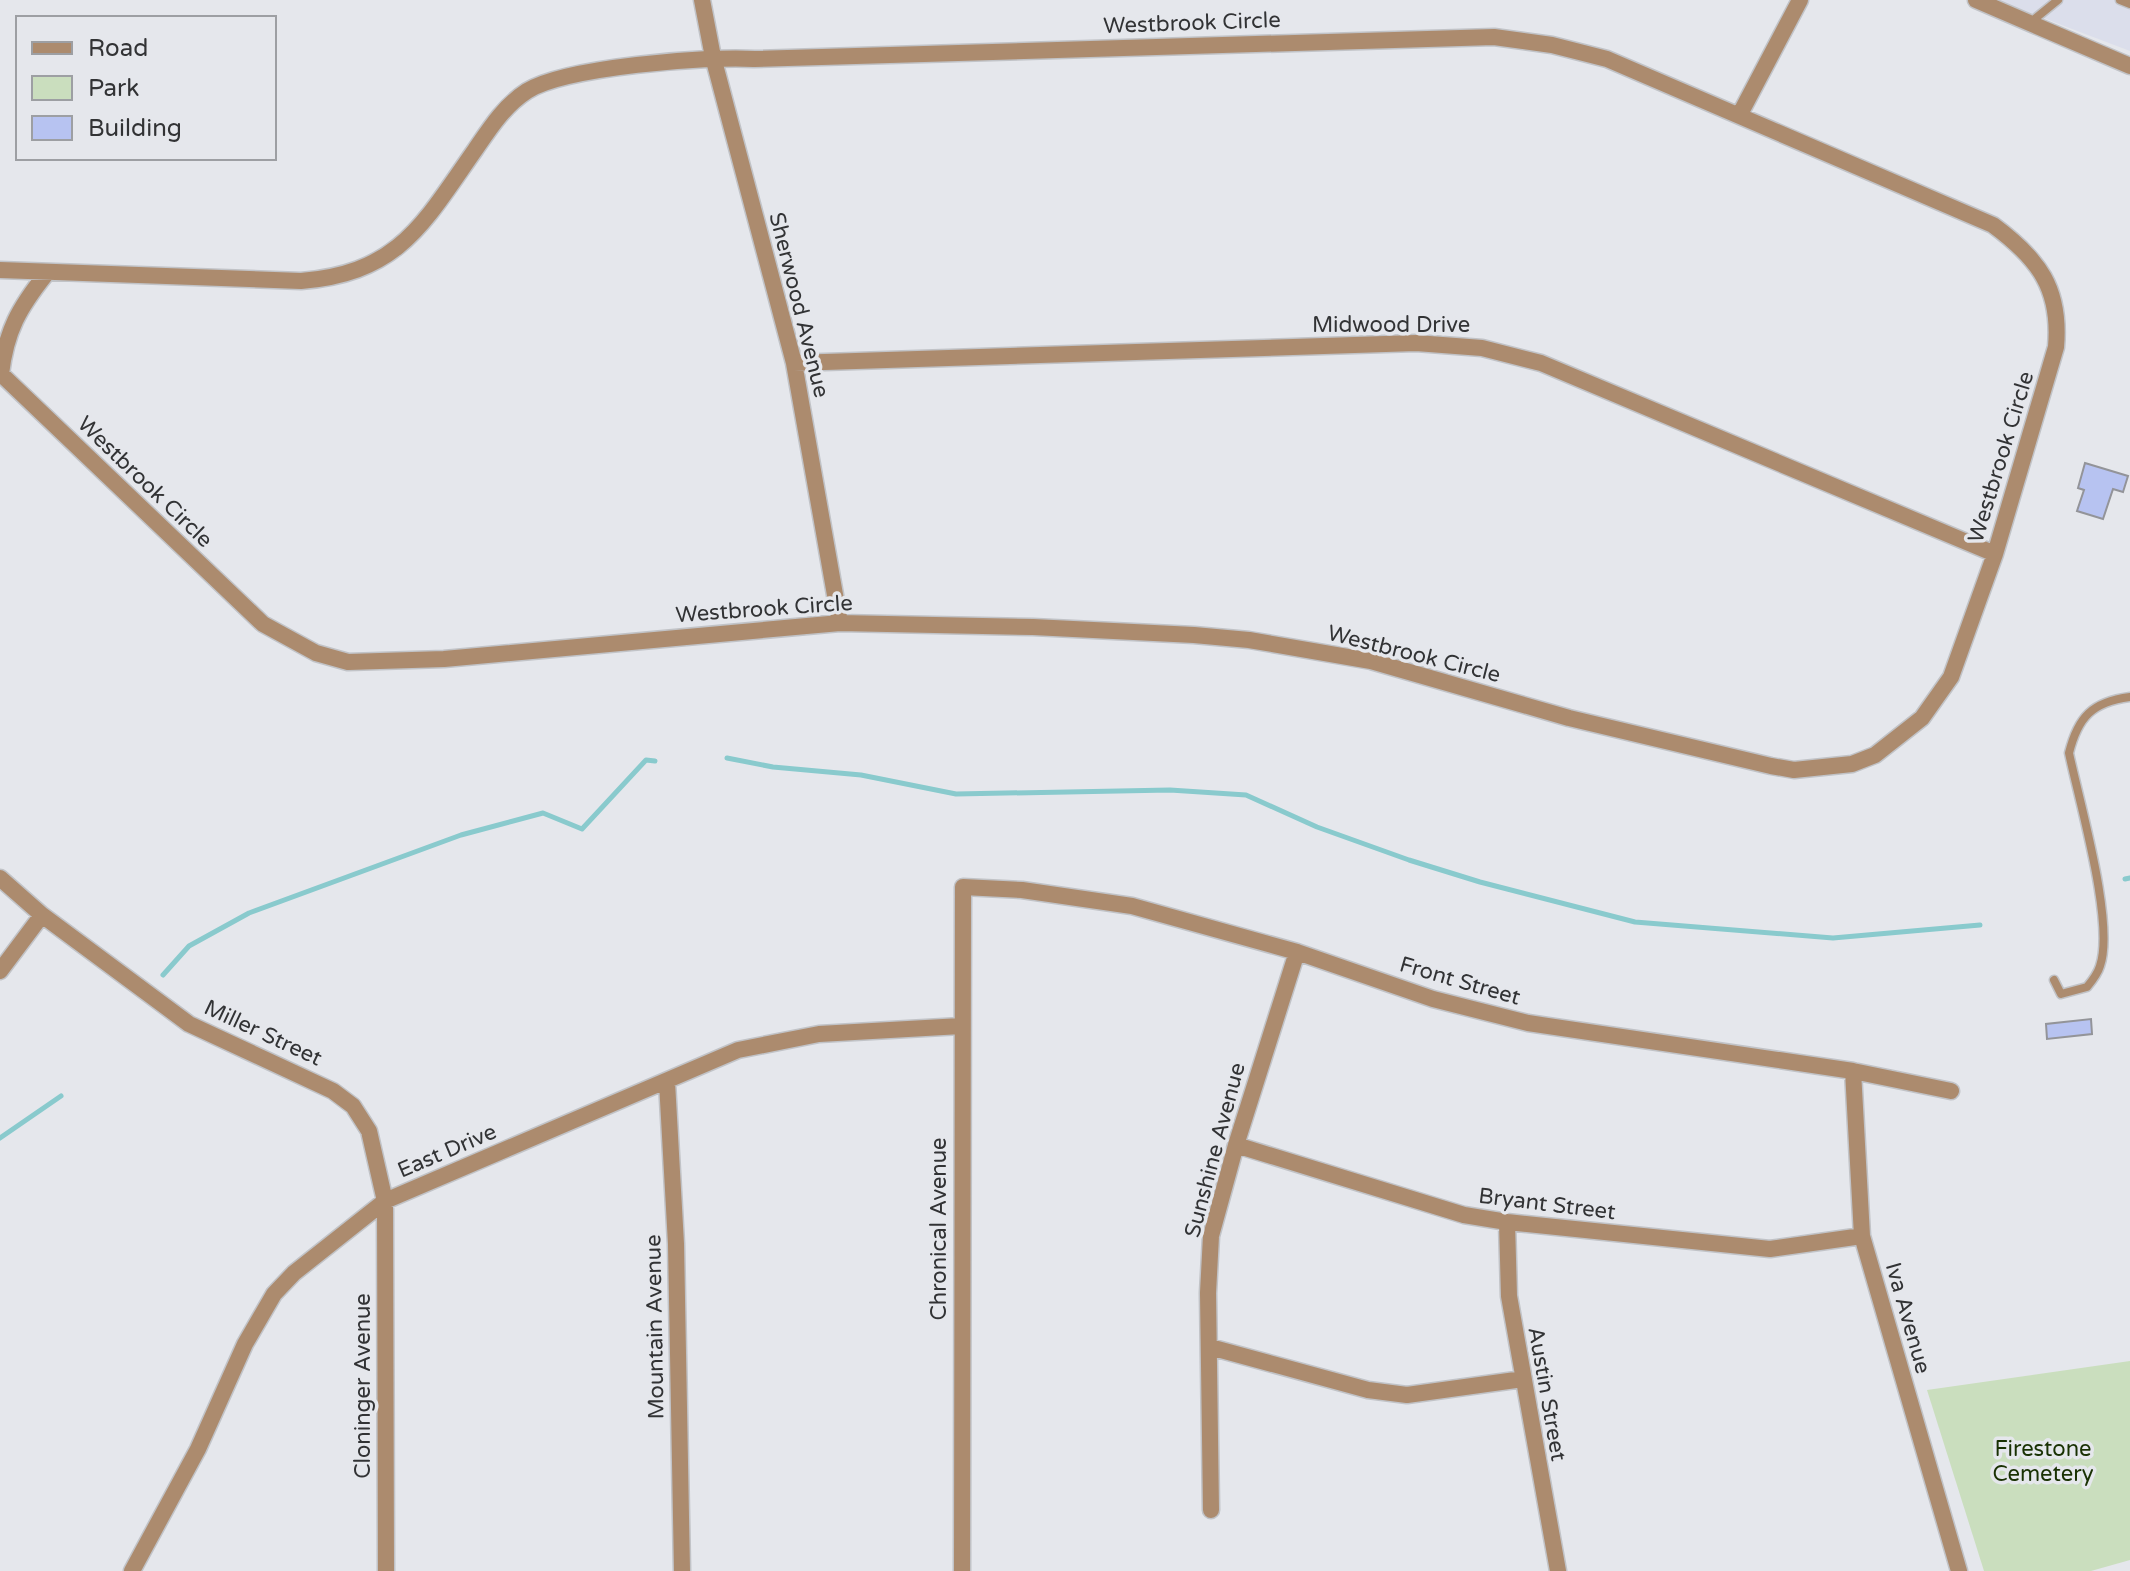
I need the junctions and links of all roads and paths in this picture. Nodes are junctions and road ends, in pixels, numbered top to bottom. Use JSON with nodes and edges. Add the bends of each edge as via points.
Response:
{"nodes":[{"id":1,"x":702,"y":0,"type":"edge"},
{"id":2,"x":1800,"y":0,"type":"edge"},
{"id":3,"x":1976,"y":0,"type":"edge"},
{"id":4,"x":2058,"y":0,"type":"edge"},
{"id":5,"x":2120,"y":0,"type":"edge"},
{"id":6,"x":2130,"y":4,"type":"edge"},
{"id":7,"x":2030,"y":23,"type":"junction"},
{"id":8,"x":713,"y":57,"type":"junction"},
{"id":9,"x":2130,"y":66,"type":"edge"},
{"id":10,"x":1740,"y":114,"type":"junction"},
{"id":11,"x":0,"y":270,"type":"edge"},
{"id":12,"x":46,"y":274,"type":"junction"},
{"id":13,"x":794,"y":363,"type":"junction"},
{"id":14,"x":0,"y":374,"type":"edge"},
{"id":15,"x":1995,"y":554,"type":"junction"},
{"id":16,"x":840,"y":623,"type":"junction"},
{"id":17,"x":2130,"y":697,"type":"edge"},
{"id":18,"x":0,"y":878,"type":"edge"},
{"id":19,"x":963,"y":887,"type":"joint"},
{"id":20,"x":42,"y":915,"type":"junction"},
{"id":21,"x":1297,"y":952,"type":"junction"},
{"id":22,"x":0,"y":971,"type":"edge"},
{"id":23,"x":2054,"y":980,"type":"dead end"},
{"id":24,"x":961,"y":1026,"type":"junction"},
{"id":25,"x":1853,"y":1071,"type":"junction"},
{"id":26,"x":667,"y":1082,"type":"junction"},
{"id":27,"x":1951,"y":1091,"type":"dead end"},
{"id":28,"x":1236,"y":1145,"type":"junction"},
{"id":29,"x":385,"y":1201,"type":"junction"},
{"id":30,"x":1507,"y":1222,"type":"junction"},
{"id":31,"x":1862,"y":1236,"type":"junction"},
{"id":32,"x":1210,"y":1347,"type":"junction"},
{"id":33,"x":1523,"y":1379,"type":"junction"},
{"id":34,"x":1211,"y":1510,"type":"dead end"},
{"id":35,"x":132,"y":1571,"type":"edge"},
{"id":36,"x":386,"y":1571,"type":"edge"},
{"id":37,"x":682,"y":1571,"type":"edge"},
{"id":38,"x":962,"y":1571,"type":"edge"},
{"id":39,"x":1558,"y":1571,"type":"edge"},
{"id":40,"x":1959,"y":1571,"type":"edge"}],
"edges":[{"from":1,"to":8,"type":"street","name":"Sherwood Avenue"},
{"from":2,"to":10,"type":"street"},
{"from":3,"to":7,"type":"street"},
{"from":4,"to":7,"type":"lane"},
{"from":5,"to":6,"type":"lane"},
{"from":7,"to":9,"type":"street"},
{"from":8,"to":10,"type":"street","name":"Westbrook Circle","via":[[1494,37],[1607,59]]},
{"from":8,"to":12,"type":"street","name":"Westbrook Circle","via":[[585,74],[529,90],[505,109],[425,222],[386,258],[337,278]]},
{"from":8,"to":13,"type":"street","name":"Sherwood Avenue"},
{"from":10,"to":15,"type":"street","name":"Westbrook Circle","via":[[1993,225],[2016,242],[2047,280],[2057,310],[2056,347]]},
{"from":11,"to":12,"type":"street","name":"Westbrook Circle"},
{"from":12,"to":14,"type":"street","name":"Westbrook Circle","via":[[5,341]]},
{"from":13,"to":15,"type":"street","name":"Midwood Drive","via":[[1416,343],[1482,348],[1541,363]]},
{"from":13,"to":16,"type":"street","name":"Sherwood Avenue"},
{"from":14,"to":16,"type":"street","name":"Westbrook Circle","via":[[263,624],[316,653],[348,662],[444,659]]},
{"from":15,"to":16,"type":"street","name":"Westbrook Circle","via":[[1951,677],[1922,718],[1875,755],[1852,764],[1803,769],[1569,718],[1371,661],[1249,640],[1048,627]]},
{"from":17,"to":23,"type":"lane","via":[[2107,700],[2088,711],[2072,740],[2069,753],[2100,904],[2103,948],[2100,967],[2087,987],[2061,994]]},
{"from":18,"to":20,"type":"street","name":"Miller Street"},
{"from":19,"to":21,"type":"street","name":"Front Street","via":[[1132,906]]},
{"from":19,"to":24,"type":"street","name":"Chronical Avenue"},
{"from":20,"to":22,"type":"street"},
{"from":20,"to":29,"type":"street","name":"Miller Street","via":[[189,1024],[304,1075],[353,1106],[369,1131]]},
{"from":21,"to":25,"type":"street","name":"Front Street","via":[[1433,999],[1528,1023]]},
{"from":21,"to":28,"type":"street","name":"Sunshine Avenue"},
{"from":24,"to":26,"type":"street","name":"East Drive","via":[[819,1034],[738,1050]]},
{"from":24,"to":38,"type":"street","name":"Chronical Avenue"},
{"from":25,"to":27,"type":"street","name":"Front Street"},
{"from":25,"to":31,"type":"street","name":"Iva Avenue"},
{"from":26,"to":29,"type":"street","name":"East Drive"},
{"from":26,"to":37,"type":"street","name":"Mountain Avenue","via":[[676,1244]]},
{"from":28,"to":30,"type":"street","name":"Bryant Street","via":[[1464,1215]]},
{"from":28,"to":32,"type":"street","name":"Sunshine Avenue","via":[[1211,1236]]},
{"from":29,"to":35,"type":"street","name":"East Drive","via":[[274,1294]]},
{"from":29,"to":36,"type":"street","name":"Cloninger Avenue"},
{"from":30,"to":31,"type":"street","name":"Bryant Street","via":[[1770,1249]]},
{"from":30,"to":33,"type":"street","name":"Austin Street","via":[[1509,1296]]},
{"from":31,"to":40,"type":"street","name":"Iva Avenue"},
{"from":32,"to":33,"type":"street","via":[[1368,1390],[1407,1395]]},
{"from":32,"to":34,"type":"street","name":"Sunshine Avenue"},
{"from":33,"to":39,"type":"street","name":"Austin Street"}]}
